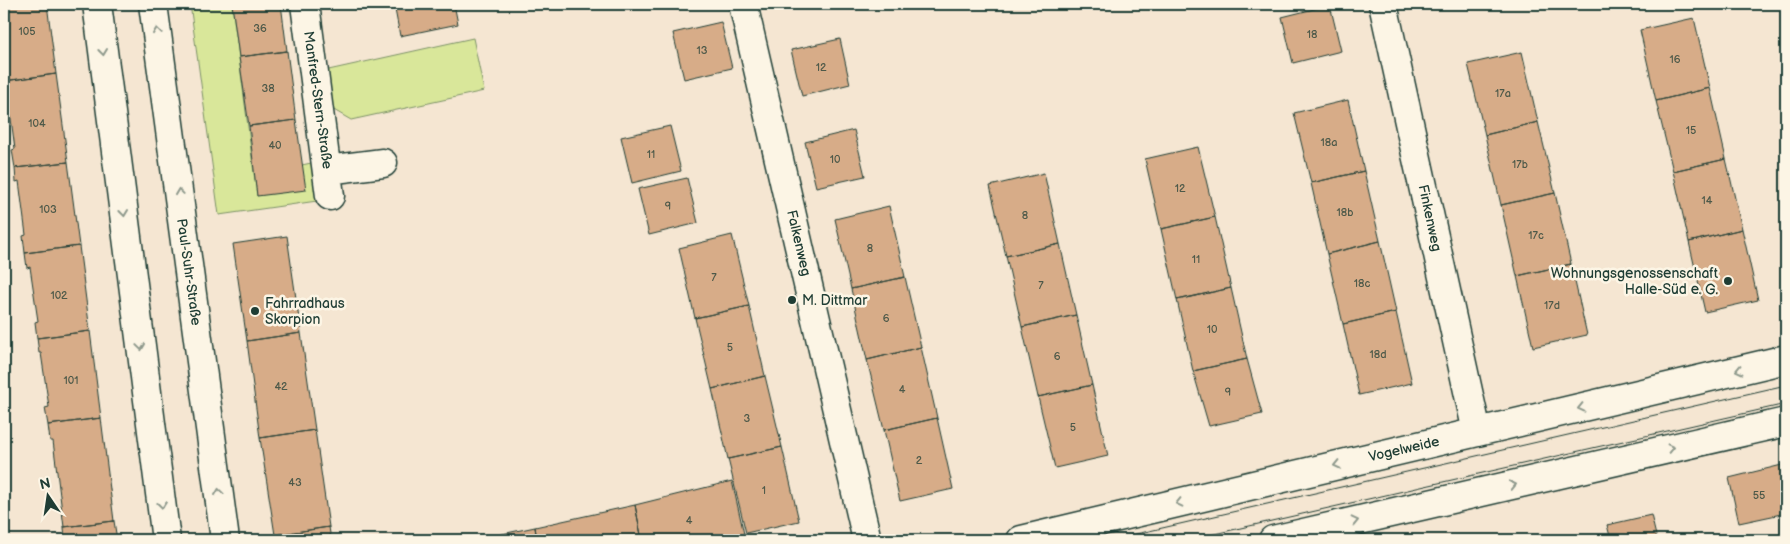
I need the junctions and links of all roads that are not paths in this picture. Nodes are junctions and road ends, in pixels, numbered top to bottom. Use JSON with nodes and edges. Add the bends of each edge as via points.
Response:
{"nodes":[{"id":1,"x":97,"y":4,"type":"edge"},
{"id":2,"x":154,"y":4,"type":"edge"},
{"id":3,"x":305,"y":4,"type":"edge"},
{"id":4,"x":743,"y":4,"type":"edge"},
{"id":5,"x":1383,"y":4,"type":"edge"},
{"id":6,"x":383,"y":163,"type":"dead end"},
{"id":7,"x":1786,"y":359,"type":"edge"},
{"id":8,"x":1786,"y":422,"type":"edge"},
{"id":9,"x":1477,"y":432,"type":"junction"},
{"id":10,"x":166,"y":540,"type":"edge"},
{"id":11,"x":225,"y":540,"type":"edge"},
{"id":12,"x":867,"y":540,"type":"edge"},
{"id":13,"x":1021,"y":540,"type":"edge"},
{"id":14,"x":1273,"y":540,"type":"edge"}],
"edges":[{"from":1,"to":10,"type":"street","one_way":true},
{"from":11,"to":2,"type":"street","name":"Paul-Suhr-Straße","one_way":true},
{"from":3,"to":6,"type":"street","name":"Manfred-Stern-Straße","via":[[329,183]]},
{"from":4,"to":12,"type":"street","name":"Falkenweg"},
{"from":5,"to":9,"type":"street","name":"Finkenweg"},
{"from":7,"to":9,"type":"street","name":"Vogelweide","one_way":true},
{"from":14,"to":8,"type":"street","one_way":true},
{"from":9,"to":13,"type":"street","name":"Vogelweide","one_way":true}]}
